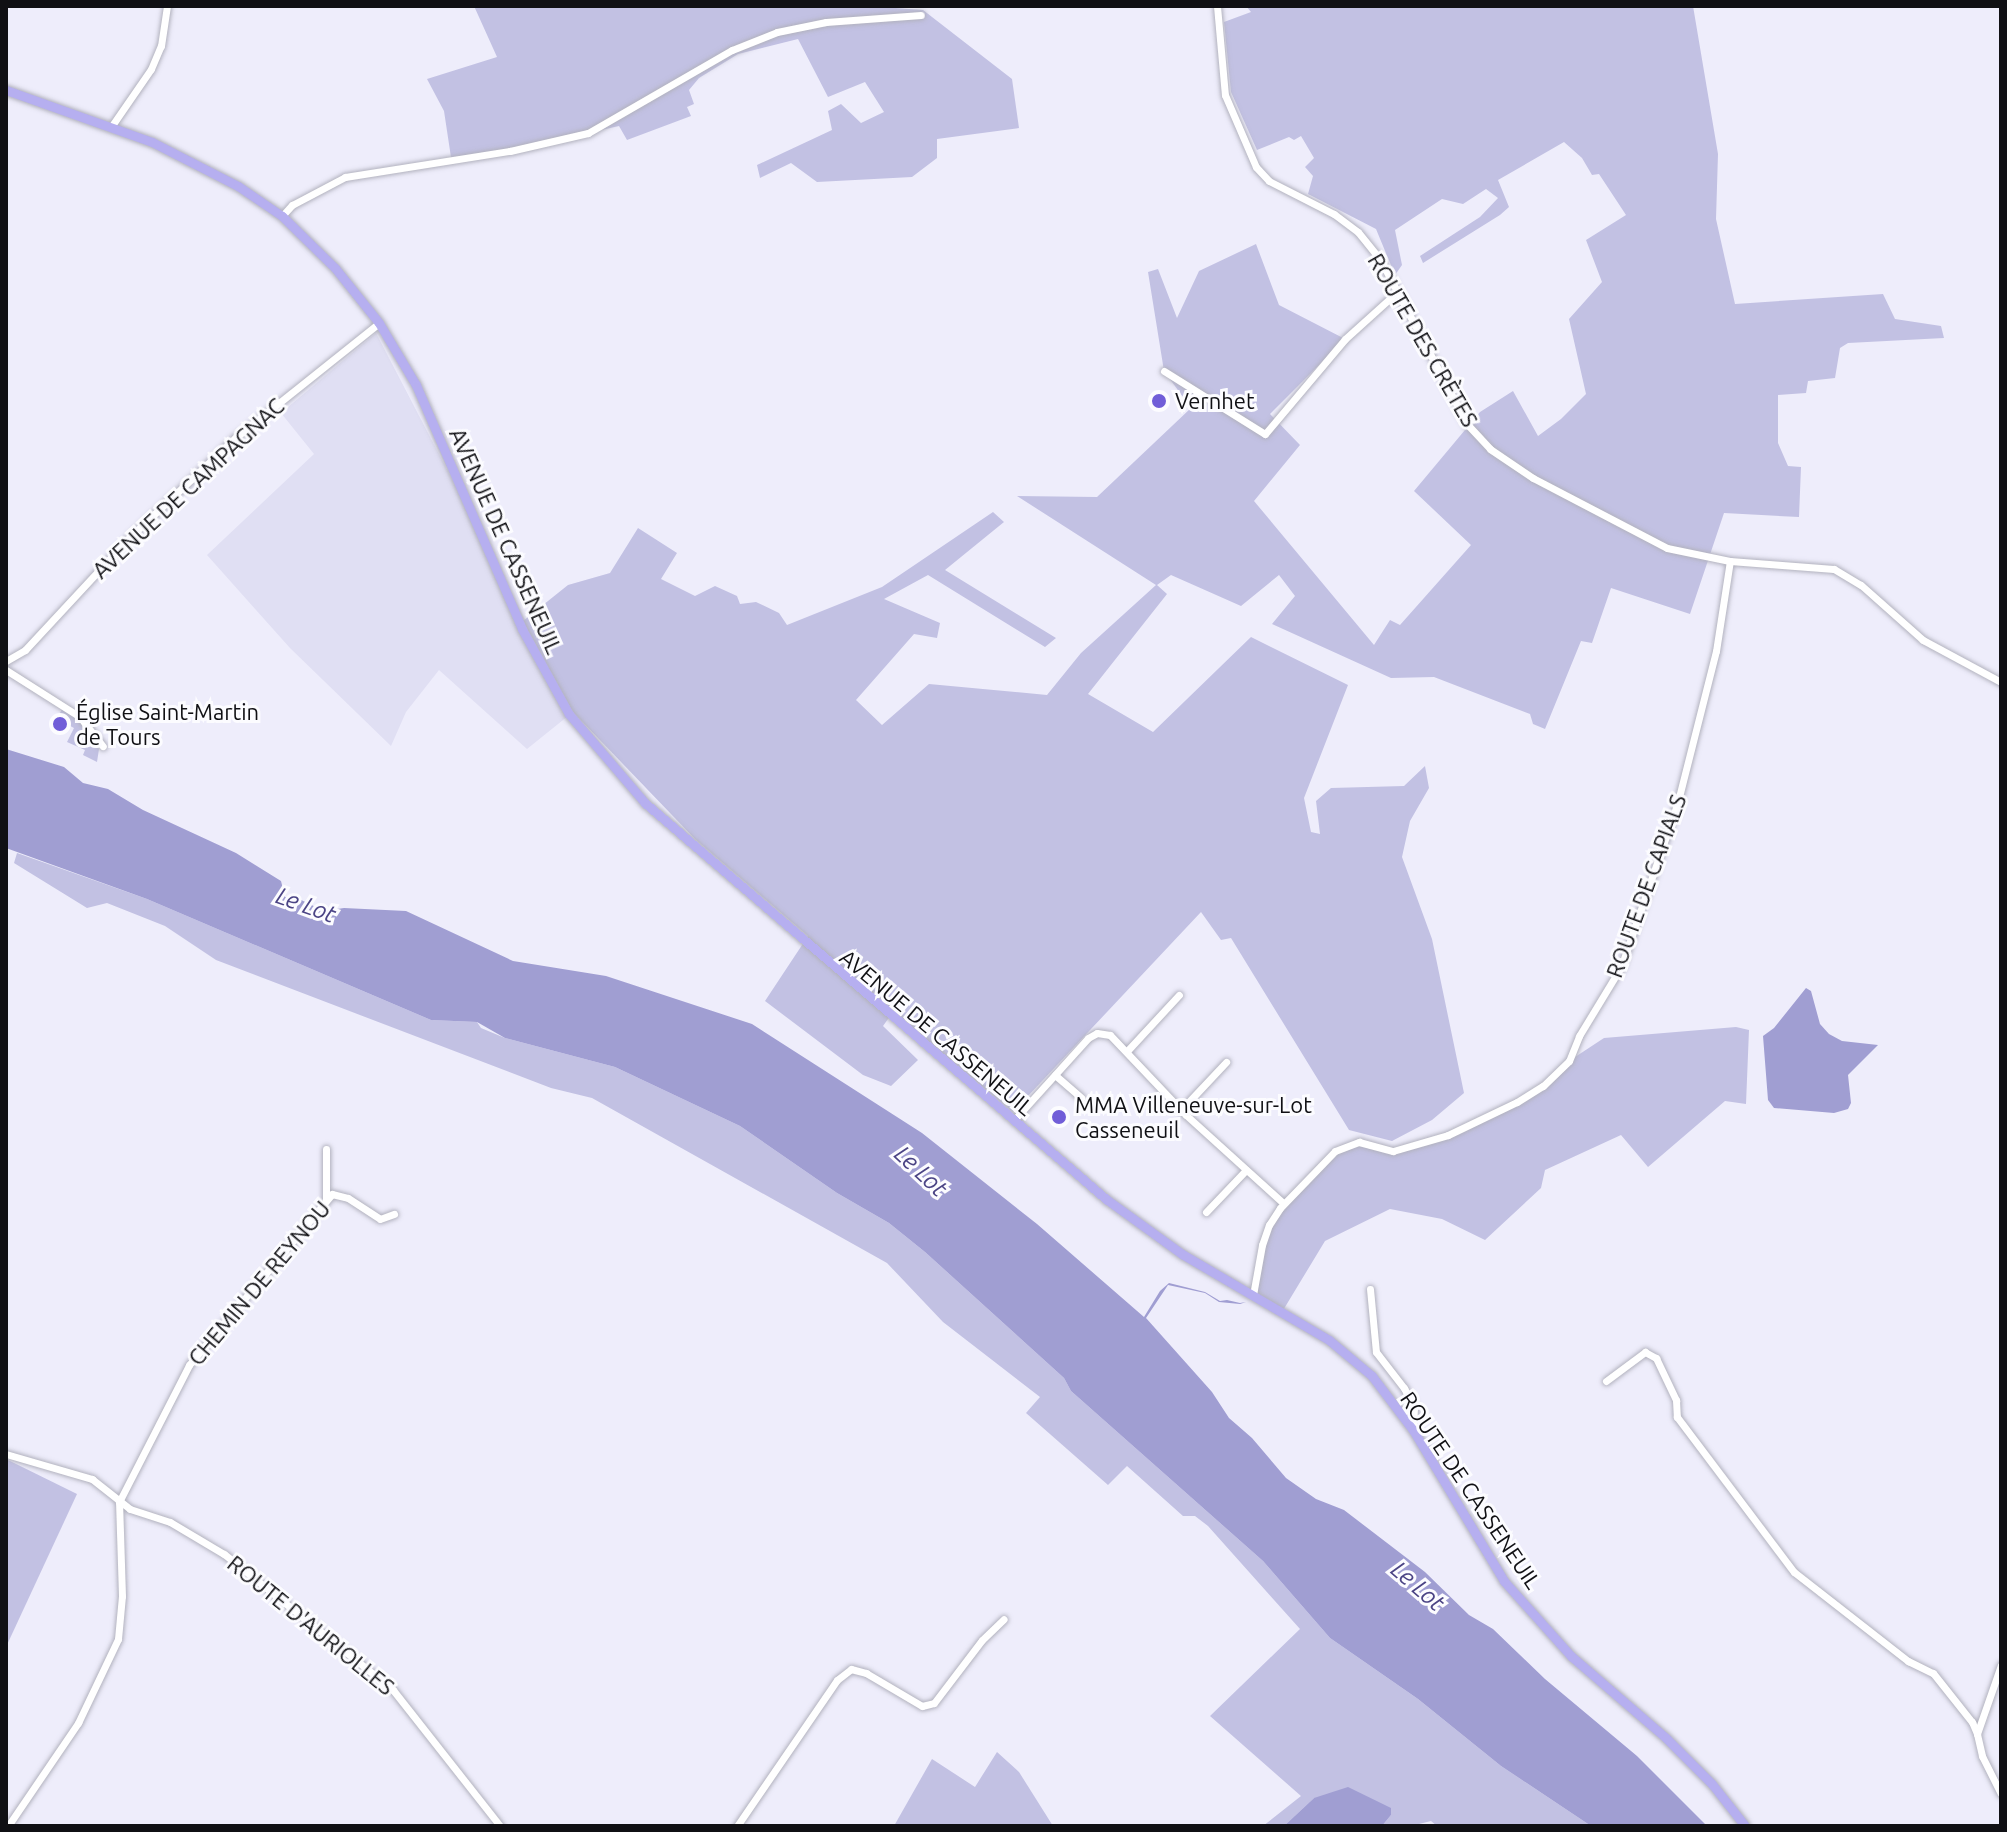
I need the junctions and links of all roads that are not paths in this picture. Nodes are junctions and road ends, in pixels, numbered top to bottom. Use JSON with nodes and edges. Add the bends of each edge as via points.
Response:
{"nodes":[{"id":1,"x":167,"y":6,"type":"edge"},
{"id":2,"x":1217,"y":6,"type":"edge"},
{"id":3,"x":921,"y":15,"type":"dead end"},
{"id":4,"x":6,"y":90,"type":"edge"},
{"id":5,"x":111,"y":127,"type":"junction"},
{"id":6,"x":282,"y":216,"type":"junction"},
{"id":7,"x":1397,"y":292,"type":"junction"},
{"id":8,"x":379,"y":323,"type":"junction"},
{"id":9,"x":1164,"y":371,"type":"dead end"},
{"id":10,"x":1730,"y":561,"type":"junction"},
{"id":11,"x":6,"y":661,"type":"edge"},
{"id":12,"x":6,"y":670,"type":"edge"},
{"id":13,"x":2001,"y":682,"type":"edge"},
{"id":14,"x":103,"y":746,"type":"dead end"},
{"id":15,"x":1179,"y":995,"type":"dead end"},
{"id":16,"x":1128,"y":1050,"type":"junction"},
{"id":17,"x":1226,"y":1062,"type":"dead end"},
{"id":18,"x":1055,"y":1075,"type":"junction"},
{"id":19,"x":1081,"y":1098,"type":"dead end"},
{"id":20,"x":1181,"y":1110,"type":"junction"},
{"id":21,"x":1014,"y":1120,"type":"junction"},
{"id":22,"x":326,"y":1149,"type":"dead end"},
{"id":23,"x":1246,"y":1170,"type":"junction"},
{"id":24,"x":326,"y":1200,"type":"junction"},
{"id":25,"x":1284,"y":1204,"type":"junction"},
{"id":26,"x":1206,"y":1212,"type":"dead end"},
{"id":27,"x":394,"y":1214,"type":"dead end"},
{"id":28,"x":1370,"y":1289,"type":"dead end"},
{"id":29,"x":1253,"y":1295,"type":"junction"},
{"id":30,"x":1606,"y":1381,"type":"dead end"},
{"id":31,"x":1413,"y":1430,"type":"junction"},
{"id":32,"x":6,"y":1454,"type":"edge"},
{"id":33,"x":119,"y":1502,"type":"junction"},
{"id":34,"x":1004,"y":1619,"type":"dead end"},
{"id":35,"x":2001,"y":1665,"type":"edge"},
{"id":36,"x":1977,"y":1734,"type":"junction"},
{"id":37,"x":2001,"y":1794,"type":"edge"},
{"id":38,"x":8,"y":1826,"type":"edge"},
{"id":39,"x":500,"y":1826,"type":"edge"},
{"id":40,"x":737,"y":1826,"type":"edge"},
{"id":41,"x":1745,"y":1826,"type":"edge"}],
"edges":[{"from":1,"to":5,"type":"street","via":[[161,46],[151,69]]},
{"from":2,"to":7,"type":"street","name":"ROUTE DES CRÈTES","via":[[1225,95],[1256,167],[1269,181],[1358,232]]},
{"from":3,"to":6,"type":"street","via":[[826,22],[777,32],[732,50],[588,133],[345,177],[292,205]]},
{"from":4,"to":5,"type":"main road","name":"AVENUE DE CASSENEUIL"},
{"from":5,"to":6,"type":"main road","name":"AVENUE DE CASSENEUIL","via":[[238,186]]},
{"from":6,"to":8,"type":"main road","name":"AVENUE DE CASSENEUIL","via":[[335,268]]},
{"from":7,"to":9,"type":"street","via":[[1345,339],[1265,434]]},
{"from":7,"to":10,"type":"street","name":"ROUTE DES CRÈTES","via":[[1467,424],[1490,449],[1533,478],[1667,548]]},
{"from":8,"to":11,"type":"street","name":"AVENUE DE CAMPAGNAC","via":[[235,438],[131,536],[25,650]]},
{"from":8,"to":21,"type":"main road","name":"AVENUE DE CASSENEUIL","via":[[416,385],[522,629],[569,714],[645,803]]},
{"from":10,"to":13,"type":"street","name":"ROUTE DES CRÈTES","via":[[1834,569],[1861,585],[1923,640]]},
{"from":10,"to":25,"type":"street","name":"ROUTE DE CAPIALS","via":[[1716,651],[1678,801],[1621,967],[1569,1061],[1517,1102],[1448,1135],[1393,1151],[1359,1142],[1335,1151]]},
{"from":12,"to":14,"type":"street","via":[[80,717]]},
{"from":15,"to":16,"type":"street"},
{"from":16,"to":18,"type":"street","via":[[1110,1035],[1097,1033]]},
{"from":16,"to":20,"type":"street"},
{"from":17,"to":20,"type":"street"},
{"from":18,"to":19,"type":"street"},
{"from":18,"to":21,"type":"street"},
{"from":20,"to":23,"type":"street"},
{"from":21,"to":29,"type":"main road","name":"AVENUE DE CASSENEUIL","via":[[1106,1199],[1182,1254]]},
{"from":22,"to":24,"type":"street"},
{"from":23,"to":25,"type":"street"},
{"from":23,"to":26,"type":"street"},
{"from":24,"to":27,"type":"street","name":"CHEMIN DE REYNOU","via":[[339,1195],[380,1219]]},
{"from":24,"to":33,"type":"street","name":"CHEMIN DE REYNOU","via":[[260,1284],[203,1345]]},
{"from":25,"to":29,"type":"street","name":"ROUTE DE CAPIALS","via":[[1262,1245]]},
{"from":28,"to":31,"type":"street","via":[[1376,1352],[1414,1408]]},
{"from":29,"to":31,"type":"main road","name":"ROUTE DE CASSENEUIL","via":[[1329,1340],[1372,1376]]},
{"from":30,"to":36,"type":"street","via":[[1645,1352],[1656,1358],[1676,1400],[1677,1417],[1794,1572],[1908,1661],[1933,1673]]},
{"from":31,"to":41,"type":"main road","name":"ROUTE DE CASSENEUIL","via":[[1504,1581],[1571,1656],[1712,1784]]},
{"from":32,"to":33,"type":"street","name":"ROUTE D'AURIOLLES","via":[[92,1479]]},
{"from":33,"to":38,"type":"street","name":"CHEMIN DE REYNOU","via":[[118,1639],[78,1723]]},
{"from":33,"to":39,"type":"street","name":"ROUTE D'AURIOLLES","via":[[201,1537],[393,1690]]},
{"from":34,"to":40,"type":"street","via":[[934,1703],[922,1706],[851,1669],[837,1680]]},
{"from":35,"to":36,"type":"street"},
{"from":36,"to":37,"type":"street"}]}
